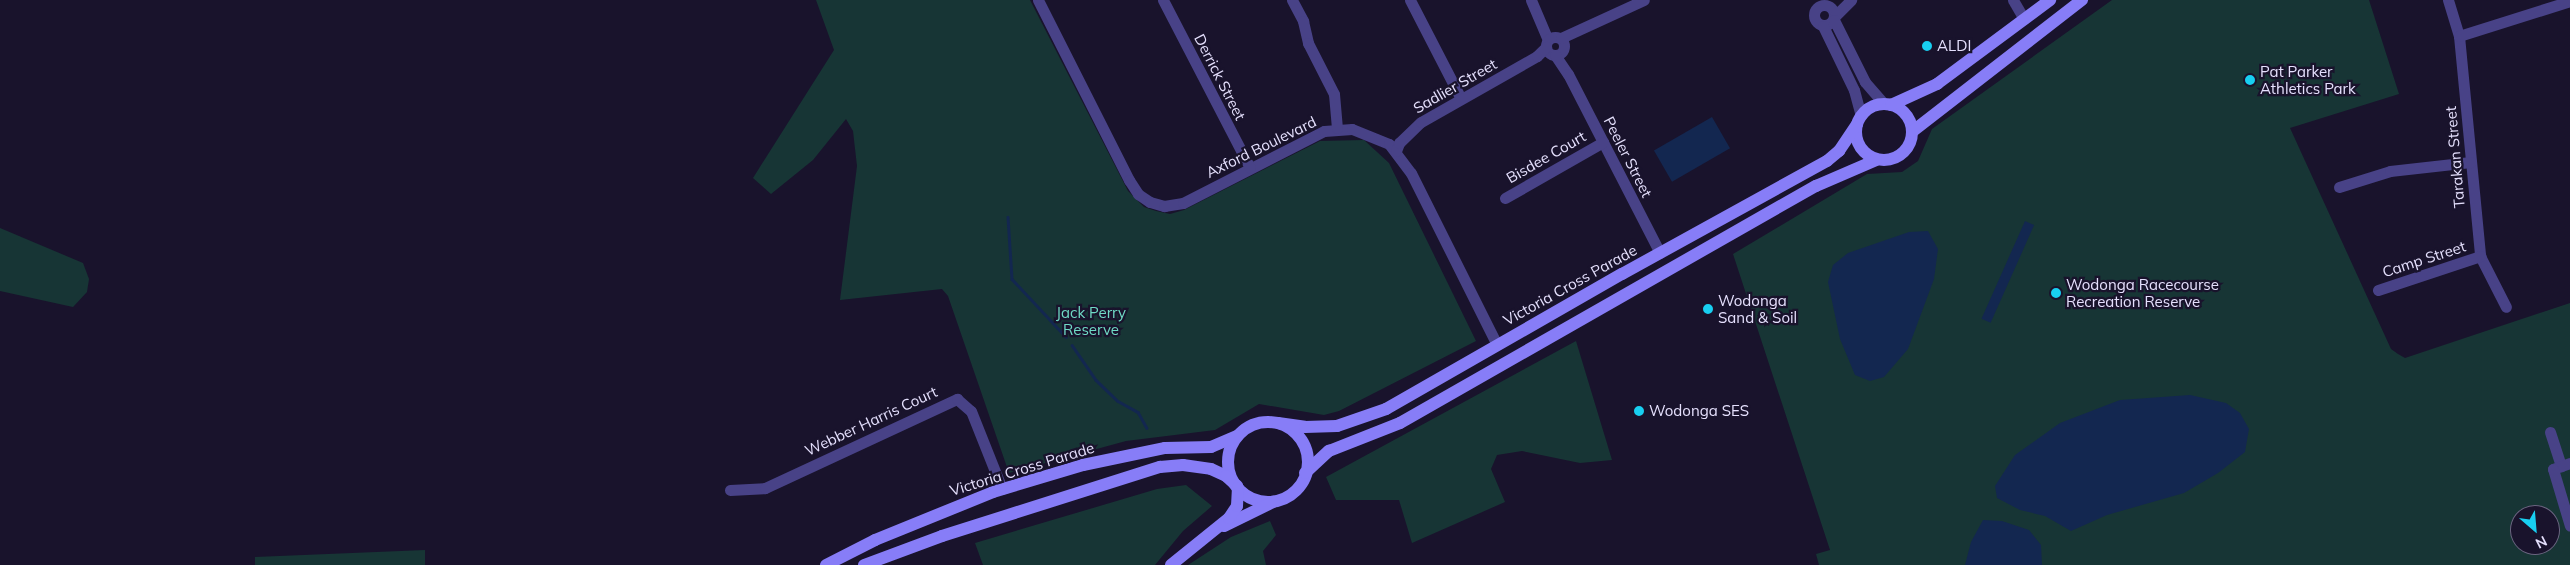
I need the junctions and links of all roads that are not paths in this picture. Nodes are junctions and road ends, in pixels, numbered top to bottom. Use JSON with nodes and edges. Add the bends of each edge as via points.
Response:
{"nodes":[{"id":1,"x":1038,"y":0,"type":"edge"},
{"id":2,"x":1163,"y":0,"type":"edge"},
{"id":3,"x":1292,"y":0,"type":"edge"},
{"id":4,"x":1410,"y":0,"type":"edge"},
{"id":5,"x":1531,"y":0,"type":"edge"},
{"id":6,"x":1644,"y":0,"type":"edge"},
{"id":7,"x":1845,"y":0,"type":"edge"},
{"id":8,"x":1851,"y":0,"type":"edge"},
{"id":9,"x":2013,"y":0,"type":"edge"},
{"id":10,"x":2050,"y":0,"type":"edge"},
{"id":11,"x":2082,"y":0,"type":"edge"},
{"id":12,"x":2448,"y":0,"type":"edge"},
{"id":13,"x":2570,"y":1,"type":"edge"},
{"id":14,"x":1826,"y":4,"type":"edge"},
{"id":15,"x":1814,"y":5,"type":"edge"},
{"id":16,"x":1834,"y":18,"type":"junction"},
{"id":17,"x":2024,"y":19,"type":"junction"},
{"id":18,"x":1823,"y":26,"type":"junction"},
{"id":19,"x":2460,"y":36,"type":"junction"},
{"id":20,"x":1555,"y":46,"type":"junction"},
{"id":21,"x":1461,"y":99,"type":"junction"},
{"id":22,"x":1888,"y":104,"type":"junction"},
{"id":23,"x":1859,"y":120,"type":"junction"},
{"id":24,"x":1337,"y":128,"type":"junction"},
{"id":25,"x":1913,"y":131,"type":"junction"},
{"id":26,"x":1603,"y":142,"type":"junction"},
{"id":27,"x":1396,"y":151,"type":"junction"},
{"id":28,"x":1876,"y":160,"type":"junction"},
{"id":29,"x":2470,"y":162,"type":"junction"},
{"id":30,"x":1250,"y":168,"type":"junction"},
{"id":31,"x":2339,"y":187,"type":"dead end"},
{"id":32,"x":1505,"y":198,"type":"dead end"},
{"id":33,"x":1660,"y":253,"type":"junction"},
{"id":34,"x":2480,"y":256,"type":"junction"},
{"id":35,"x":1622,"y":274,"type":"junction"},
{"id":36,"x":1632,"y":290,"type":"junction"},
{"id":37,"x":2378,"y":290,"type":"dead end"},
{"id":38,"x":2506,"y":307,"type":"dead end"},
{"id":39,"x":1497,"y":345,"type":"junction"},
{"id":40,"x":1507,"y":362,"type":"junction"},
{"id":41,"x":1278,"y":423,"type":"junction"},
{"id":42,"x":2550,"y":432,"type":"dead end"},
{"id":43,"x":1237,"y":436,"type":"junction"},
{"id":44,"x":2566,"y":465,"type":"edge"},
{"id":45,"x":1305,"y":473,"type":"junction"},
{"id":46,"x":1238,"y":487,"type":"junction"},
{"id":47,"x":1002,"y":489,"type":"junction"},
{"id":48,"x":730,"y":490,"type":"dead end"},
{"id":49,"x":1273,"y":502,"type":"junction"},
{"id":50,"x":2569,"y":520,"type":"edge"},
{"id":51,"x":1214,"y":530,"type":"junction"},
{"id":52,"x":826,"y":565,"type":"edge"},
{"id":53,"x":864,"y":565,"type":"edge"},
{"id":54,"x":1171,"y":565,"type":"edge"}],
"edges":[{"from":1,"to":30,"type":"street","name":"Axford Boulevard","via":[[1129,180],[1143,198],[1164,206],[1183,203]]},
{"from":2,"to":30,"type":"street","name":"Derrick Street"},
{"from":3,"to":24,"type":"street","via":[[1303,21],[1308,43],[1334,94]]},
{"from":4,"to":21,"type":"street"},
{"from":5,"to":20,"type":"street","name":"Peeler Street"},
{"from":6,"to":20,"type":"street","name":"Sadlier Street"},
{"from":7,"to":14,"type":"street"},
{"from":8,"to":16,"type":"street"},
{"from":9,"to":17,"type":"street"},
{"from":10,"to":17,"type":"main road"},
{"from":11,"to":25,"type":"main road"},
{"from":12,"to":19,"type":"street","name":"Tarakan Street"},
{"from":13,"to":19,"type":"street"},
{"from":14,"to":15,"type":"street"},
{"from":14,"to":16,"type":"street"},
{"from":15,"to":18,"type":"street","via":[[1815,20]]},
{"from":16,"to":18,"type":"street"},
{"from":16,"to":22,"type":"street","via":[[1865,82]]},
{"from":17,"to":22,"type":"main road","via":[[1937,84]]},
{"from":18,"to":23,"type":"street","via":[[1854,90]]},
{"from":19,"to":29,"type":"street","name":"Tarakan Street"},
{"from":20,"to":21,"type":"street","name":"Sadlier Street"},
{"from":20,"to":26,"type":"street","name":"Peeler Street"},
{"from":21,"to":27,"type":"street","name":"Sadlier Street","via":[[1421,122],[1399,143]]},
{"from":22,"to":23,"type":"main road","via":[[1871,107]]},
{"from":22,"to":25,"type":"main road","via":[[1908,117]]},
{"from":23,"to":28,"type":"main road","via":[[1857,141],[1861,149]]},
{"from":23,"to":33,"type":"main road","name":"Victoria Cross Parade","via":[[1839,151],[1827,161]]},
{"from":24,"to":27,"type":"street","name":"Axford Boulevard","via":[[1365,132]]},
{"from":24,"to":30,"type":"street","name":"Axford Boulevard","via":[[1324,131]]},
{"from":25,"to":28,"type":"main road","via":[[1912,141],[1902,155]]},
{"from":26,"to":32,"type":"street","name":"Bisdee Court"},
{"from":26,"to":33,"type":"street","name":"Peeler Street"},
{"from":27,"to":39,"type":"street","name":"Axford Boulevard","via":[[1411,173]]},
{"from":28,"to":36,"type":"main road","via":[[1816,186]]},
{"from":29,"to":31,"type":"street","via":[[2390,171]]},
{"from":29,"to":34,"type":"street","name":"Tarakan Street"},
{"from":33,"to":35,"type":"main road","name":"Victoria Cross Parade"},
{"from":34,"to":37,"type":"street","name":"Camp Street"},
{"from":34,"to":38,"type":"street","name":"Tarakan Street"},
{"from":35,"to":36,"type":"main road"},
{"from":35,"to":39,"type":"main road","name":"Victoria Cross Parade"},
{"from":36,"to":40,"type":"main road"},
{"from":39,"to":40,"type":"main road"},
{"from":39,"to":41,"type":"main road","name":"Victoria Cross Parade","via":[[1386,409],[1359,420],[1322,427]]},
{"from":40,"to":45,"type":"main road","via":[[1400,423],[1329,451]]},
{"from":41,"to":43,"type":"main road","via":[[1255,424]]},
{"from":41,"to":45,"type":"main road","via":[[1292,431],[1302,443],[1306,457]]},
{"from":42,"to":44,"type":"street"},
{"from":43,"to":46,"type":"main road","via":[[1229,457]]},
{"from":43,"to":47,"type":"main road","name":"Victoria Cross Parade","via":[[1211,447],[1165,448]]},
{"from":44,"to":50,"type":"street","via":[[2553,469]]},
{"from":45,"to":49,"type":"main road","via":[[1291,494]]},
{"from":46,"to":49,"type":"main road","via":[[1257,500]]},
{"from":46,"to":51,"type":"main road","via":[[1236,509]]},
{"from":46,"to":53,"type":"main road","via":[[1211,469],[1183,465],[1160,467],[942,536]]},
{"from":47,"to":48,"type":"street","name":"Webber Harris Court","via":[[971,411],[957,399],[765,488]]},
{"from":47,"to":52,"type":"main road","name":"Victoria Cross Parade","via":[[939,512]]},
{"from":49,"to":51,"type":"main road"},
{"from":51,"to":54,"type":"main road"}]}
